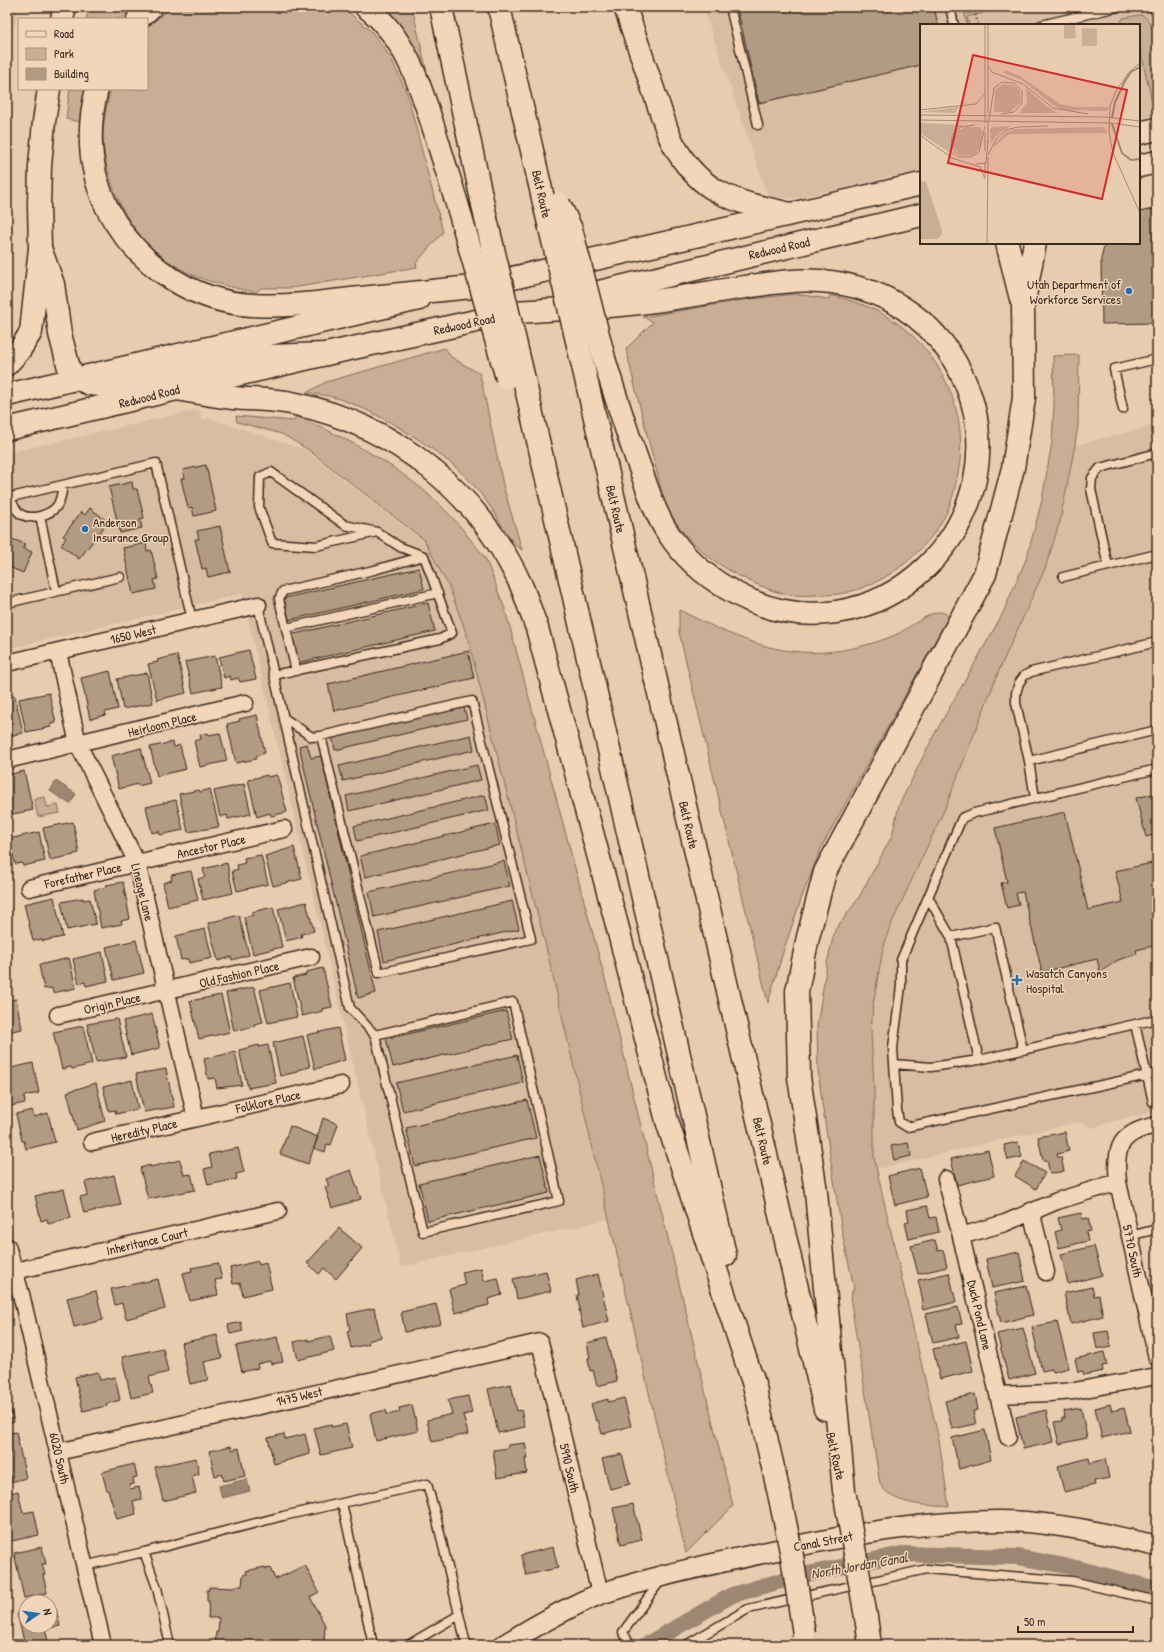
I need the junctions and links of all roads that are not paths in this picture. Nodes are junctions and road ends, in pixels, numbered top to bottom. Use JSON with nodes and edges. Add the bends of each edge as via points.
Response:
{"nodes":[{"id":1,"x":66,"y":7,"type":"edge"},
{"id":2,"x":151,"y":7,"type":"edge"},
{"id":3,"x":366,"y":7,"type":"edge"},
{"id":4,"x":441,"y":7,"type":"edge"},
{"id":5,"x":499,"y":7,"type":"edge"},
{"id":6,"x":625,"y":7,"type":"edge"},
{"id":7,"x":730,"y":7,"type":"edge"},
{"id":8,"x":950,"y":7,"type":"edge"},
{"id":9,"x":1118,"y":7,"type":"edge"},
{"id":10,"x":1154,"y":7,"type":"edge"},
{"id":11,"x":1157,"y":14,"type":"edge"},
{"id":12,"x":62,"y":18,"type":"edge"},
{"id":13,"x":139,"y":18,"type":"edge"},
{"id":14,"x":954,"y":24,"type":"edge"},
{"id":15,"x":1045,"y":24,"type":"edge"},
{"id":16,"x":49,"y":90,"type":"edge"},
{"id":17,"x":97,"y":90,"type":"edge"},
{"id":18,"x":758,"y":125,"type":"dead end"},
{"id":19,"x":1157,"y":129,"type":"edge"},
{"id":20,"x":1140,"y":133,"type":"edge"},
{"id":21,"x":1157,"y":162,"type":"edge"},
{"id":22,"x":1140,"y":166,"type":"edge"},
{"id":23,"x":920,"y":184,"type":"edge"},
{"id":24,"x":552,"y":206,"type":"junction"},
{"id":25,"x":790,"y":214,"type":"junction"},
{"id":26,"x":920,"y":215,"type":"edge"},
{"id":27,"x":1007,"y":244,"type":"edge"},
{"id":28,"x":1035,"y":244,"type":"edge"},
{"id":29,"x":40,"y":248,"type":"junction"},
{"id":30,"x":472,"y":287,"type":"junction"},
{"id":31,"x":1023,"y":306,"type":"junction"},
{"id":32,"x":515,"y":312,"type":"junction"},
{"id":33,"x":326,"y":354,"type":"junction"},
{"id":34,"x":1157,"y":359,"type":"edge"},
{"id":35,"x":7,"y":364,"type":"edge"},
{"id":36,"x":515,"y":376,"type":"junction"},
{"id":37,"x":76,"y":378,"type":"junction"},
{"id":38,"x":176,"y":389,"type":"junction"},
{"id":39,"x":7,"y":395,"type":"edge"},
{"id":40,"x":1123,"y":409,"type":"dead end"},
{"id":41,"x":7,"y":429,"type":"edge"},
{"id":42,"x":1157,"y":453,"type":"edge"},
{"id":43,"x":63,"y":485,"type":"junction"},
{"id":44,"x":8,"y":498,"type":"edge"},
{"id":45,"x":40,"y":516,"type":"junction"},
{"id":46,"x":377,"y":532,"type":"junction"},
{"id":47,"x":1157,"y":554,"type":"edge"},
{"id":48,"x":424,"y":556,"type":"junction"},
{"id":49,"x":1108,"y":566,"type":"junction"},
{"id":50,"x":1063,"y":576,"type":"dead end"},
{"id":51,"x":120,"y":577,"type":"dead end"},
{"id":52,"x":56,"y":591,"type":"junction"},
{"id":53,"x":438,"y":593,"type":"junction"},
{"id":54,"x":7,"y":603,"type":"edge"},
{"id":55,"x":258,"y":605,"type":"joint"},
{"id":56,"x":192,"y":620,"type":"junction"},
{"id":57,"x":286,"y":628,"type":"junction"},
{"id":58,"x":1157,"y":642,"type":"edge"},
{"id":59,"x":58,"y":652,"type":"junction"},
{"id":60,"x":7,"y":664,"type":"edge"},
{"id":61,"x":296,"y":671,"type":"junction"},
{"id":62,"x":274,"y":675,"type":"junction"},
{"id":63,"x":245,"y":704,"type":"dead end"},
{"id":64,"x":284,"y":718,"type":"junction"},
{"id":65,"x":1157,"y":730,"type":"edge"},
{"id":66,"x":322,"y":736,"type":"junction"},
{"id":67,"x":78,"y":744,"type":"junction"},
{"id":68,"x":7,"y":760,"type":"edge"},
{"id":69,"x":1029,"y":760,"type":"junction"},
{"id":70,"x":1157,"y":769,"type":"edge"},
{"id":71,"x":1035,"y":798,"type":"junction"},
{"id":72,"x":284,"y":829,"type":"dead end"},
{"id":73,"x":137,"y":863,"type":"junction"},
{"id":74,"x":29,"y":888,"type":"dead end"},
{"id":75,"x":928,"y":897,"type":"junction"},
{"id":76,"x":951,"y":937,"type":"junction"},
{"id":77,"x":311,"y":957,"type":"dead end"},
{"id":78,"x":167,"y":991,"type":"junction"},
{"id":79,"x":58,"y":1015,"type":"dead end"},
{"id":80,"x":1157,"y":1019,"type":"edge"},
{"id":81,"x":1135,"y":1024,"type":"junction"},
{"id":82,"x":375,"y":1035,"type":"junction"},
{"id":83,"x":1023,"y":1050,"type":"junction"},
{"id":84,"x":979,"y":1060,"type":"junction"},
{"id":85,"x":894,"y":1064,"type":"junction"},
{"id":86,"x":1157,"y":1073,"type":"edge"},
{"id":87,"x":1146,"y":1075,"type":"junction"},
{"id":88,"x":341,"y":1085,"type":"dead end"},
{"id":89,"x":1157,"y":1103,"type":"edge"},
{"id":90,"x":196,"y":1118,"type":"junction"},
{"id":91,"x":1157,"y":1125,"type":"edge"},
{"id":92,"x":92,"y":1142,"type":"dead end"},
{"id":93,"x":946,"y":1178,"type":"dead end"},
{"id":94,"x":1118,"y":1182,"type":"junction"},
{"id":95,"x":278,"y":1211,"type":"dead end"},
{"id":96,"x":1031,"y":1211,"type":"junction"},
{"id":97,"x":1157,"y":1229,"type":"edge"},
{"id":98,"x":961,"y":1236,"type":"junction"},
{"id":99,"x":1130,"y":1236,"type":"junction"},
{"id":100,"x":7,"y":1246,"type":"edge"},
{"id":101,"x":15,"y":1271,"type":"junction"},
{"id":102,"x":1046,"y":1272,"type":"dead end"},
{"id":103,"x":1154,"y":1329,"type":"edge"},
{"id":104,"x":540,"y":1342,"type":"joint"},
{"id":105,"x":1157,"y":1358,"type":"edge"},
{"id":106,"x":1157,"y":1376,"type":"edge"},
{"id":107,"x":756,"y":1391,"type":"junction"},
{"id":108,"x":998,"y":1394,"type":"junction"},
{"id":109,"x":1008,"y":1437,"type":"dead end"},
{"id":110,"x":58,"y":1452,"type":"junction"},
{"id":111,"x":844,"y":1494,"type":"junction"},
{"id":112,"x":342,"y":1503,"type":"junction"},
{"id":113,"x":1157,"y":1546,"type":"edge"},
{"id":114,"x":144,"y":1552,"type":"junction"},
{"id":115,"x":84,"y":1566,"type":"junction"},
{"id":116,"x":664,"y":1576,"type":"junction"},
{"id":117,"x":600,"y":1594,"type":"junction"},
{"id":118,"x":1157,"y":1600,"type":"edge"},
{"id":119,"x":459,"y":1615,"type":"junction"},
{"id":120,"x":804,"y":1640,"type":"edge"},
{"id":121,"x":103,"y":1645,"type":"edge"},
{"id":122,"x":170,"y":1645,"type":"edge"},
{"id":123,"x":373,"y":1645,"type":"edge"},
{"id":124,"x":408,"y":1645,"type":"edge"},
{"id":125,"x":468,"y":1645,"type":"edge"},
{"id":126,"x":504,"y":1645,"type":"edge"},
{"id":127,"x":630,"y":1645,"type":"edge"},
{"id":128,"x":686,"y":1645,"type":"edge"},
{"id":129,"x":870,"y":1645,"type":"edge"}],
"edges":[{"from":1,"to":12,"type":"main road"},
{"from":2,"to":13,"type":"main road"},
{"from":3,"to":36,"type":"main road","bridge":true,"via":[[385,25],[398,43],[426,103],[463,224]]},
{"from":4,"to":36,"type":"main road","bridge":true,"via":[[486,220]]},
{"from":5,"to":24,"type":"main road","name":"Belt Route","via":[[530,143]]},
{"from":6,"to":25,"type":"main road","via":[[668,133],[689,170],[722,194],[755,206]]},
{"from":7,"to":18,"type":"lane"},
{"from":8,"to":14,"type":"lane"},
{"from":9,"to":15,"type":"lane"},
{"from":10,"to":11,"type":"lane"},
{"from":16,"to":29,"type":"main road","via":[[40,166]]},
{"from":17,"to":30,"type":"main road","via":[[91,119],[90,146],[98,185],[105,203],[131,244],[157,268],[187,288],[235,303],[290,305]]},
{"from":19,"to":20,"type":"main road"},
{"from":21,"to":22,"type":"main road"},
{"from":23,"to":25,"type":"main road"},
{"from":24,"to":32,"type":"main road","bridge":true,"via":[[571,229],[605,362],[653,506],[683,554],[713,580],[742,598],[764,607],[810,614],[833,613],[874,602],[894,592],[928,567],[954,533],[971,496],[976,478],[979,440],[974,406],[964,379],[954,360],[926,325],[905,309],[874,292],[834,282],[794,280],[639,303]]},
{"from":24,"to":111,"type":"main road","name":"Belt Route","bridge":true,"via":[[583,366]]},
{"from":25,"to":30,"type":"main road"},
{"from":26,"to":32,"type":"main road","name":"Redwood Road"},
{"from":27,"to":31,"type":"main road"},
{"from":28,"to":31,"type":"main road"},
{"from":29,"to":35,"type":"main road","via":[[31,332]]},
{"from":29,"to":37,"type":"main road","via":[[53,284],[68,368]]},
{"from":30,"to":37,"type":"main road"},
{"from":31,"to":111,"type":"main road","via":[[1024,398],[1013,468],[985,574],[826,872],[808,936],[797,991],[799,1077],[816,1192]]},
{"from":32,"to":33,"type":"main road","name":"Redwood Road"},
{"from":33,"to":37,"type":"main road","via":[[268,356],[120,387],[90,384]]},
{"from":33,"to":38,"type":"main road","name":"Redwood Road"},
{"from":34,"to":40,"type":"lane","via":[[1114,369]]},
{"from":36,"to":107,"type":"main road","via":[[558,526]]},
{"from":37,"to":39,"type":"main road"},
{"from":38,"to":41,"type":"main road","name":"Redwood Road"},
{"from":38,"to":107,"type":"main road","via":[[296,404],[363,425],[413,455],[450,486],[473,510],[507,559],[521,585],[537,628],[667,1121]]},
{"from":42,"to":49,"type":"lane","via":[[1107,465],[1100,468],[1092,478],[1091,490]]},
{"from":43,"to":44,"type":"lane"},
{"from":43,"to":45,"type":"lane","via":[[56,507]]},
{"from":43,"to":56,"type":"lane","via":[[156,463]]},
{"from":44,"to":45,"type":"lane","via":[[22,515]]},
{"from":45,"to":52,"type":"lane"},
{"from":46,"to":46,"type":"lane","via":[[345,526],[271,472],[260,477],[258,507],[272,543],[316,546]]},
{"from":46,"to":48,"type":"lane","via":[[400,547]]},
{"from":47,"to":49,"type":"lane"},
{"from":48,"to":53,"type":"lane"},
{"from":48,"to":57,"type":"lane","via":[[283,591],[279,599]]},
{"from":49,"to":50,"type":"lane"},
{"from":51,"to":52,"type":"lane"},
{"from":52,"to":54,"type":"lane"},
{"from":53,"to":57,"type":"lane"},
{"from":53,"to":61,"type":"lane","via":[[452,633],[440,639]]},
{"from":55,"to":56,"type":"street","name":"1650 West"},
{"from":55,"to":62,"type":"lane"},
{"from":56,"to":59,"type":"street","name":"1650 West"},
{"from":57,"to":61,"type":"lane"},
{"from":58,"to":69,"type":"lane","via":[[1024,676],[1016,693],[1016,703]]},
{"from":59,"to":60,"type":"street","name":"1650 West"},
{"from":59,"to":67,"type":"street","name":"Lineage Lane"},
{"from":61,"to":62,"type":"lane"},
{"from":62,"to":64,"type":"lane"},
{"from":63,"to":67,"type":"street","name":"Heirloom Place"},
{"from":64,"to":66,"type":"lane","via":[[312,737]]},
{"from":64,"to":82,"type":"lane","via":[[350,1008]]},
{"from":65,"to":69,"type":"lane"},
{"from":66,"to":66,"type":"lane","via":[[472,701],[531,939],[379,973]]},
{"from":67,"to":68,"type":"street","name":"Heirloom Place"},
{"from":67,"to":73,"type":"street","name":"Lineage Lane"},
{"from":69,"to":71,"type":"lane"},
{"from":70,"to":71,"type":"lane"},
{"from":71,"to":75,"type":"lane","via":[[962,818]]},
{"from":72,"to":73,"type":"street","name":"Ancestor Place"},
{"from":73,"to":74,"type":"street","name":"Forefather Place"},
{"from":73,"to":78,"type":"street","name":"Lineage Lane"},
{"from":75,"to":76,"type":"lane"},
{"from":75,"to":85,"type":"lane","via":[[901,960],[901,986],[893,1048]]},
{"from":76,"to":83,"type":"lane","via":[[995,928]]},
{"from":76,"to":84,"type":"lane"},
{"from":77,"to":78,"type":"street","name":"Old Fashion Place"},
{"from":78,"to":79,"type":"street","name":"Origin Place"},
{"from":78,"to":90,"type":"street","name":"Lineage Lane"},
{"from":80,"to":81,"type":"lane"},
{"from":81,"to":83,"type":"lane"},
{"from":81,"to":87,"type":"lane"},
{"from":82,"to":82,"type":"lane","via":[[514,1002],[559,1201],[423,1232]]},
{"from":83,"to":84,"type":"lane"},
{"from":84,"to":85,"type":"lane","via":[[931,1067]]},
{"from":85,"to":87,"type":"lane","via":[[899,1122],[907,1127]]},
{"from":86,"to":87,"type":"lane"},
{"from":87,"to":89,"type":"lane","via":[[1153,1102]]},
{"from":88,"to":90,"type":"street","name":"Folklore Place"},
{"from":90,"to":92,"type":"street","name":"Heredity Place"},
{"from":91,"to":94,"type":"street","name":"5770 South","via":[[1136,1131],[1120,1144],[1117,1157]]},
{"from":93,"to":98,"type":"street","name":"Duck Pond Lane"},
{"from":94,"to":96,"type":"street","via":[[1057,1200]]},
{"from":94,"to":99,"type":"street","name":"5770 South"},
{"from":95,"to":101,"type":"street","name":"Inheritance Court"},
{"from":96,"to":98,"type":"street","via":[[1005,1223]]},
{"from":96,"to":102,"type":"street"},
{"from":97,"to":99,"type":"lane"},
{"from":98,"to":108,"type":"street","name":"Duck Pond Lane"},
{"from":99,"to":103,"type":"street","name":"5770 South"},
{"from":100,"to":101,"type":"street","name":"6020 South"},
{"from":101,"to":110,"type":"street","name":"6020 South"},
{"from":103,"to":105,"type":"street","name":"5770 South"},
{"from":104,"to":110,"type":"street","name":"1475 West"},
{"from":104,"to":117,"type":"street","name":"5910 South"},
{"from":106,"to":108,"type":"street","via":[[1050,1394]]},
{"from":107,"to":120,"type":"main road","bridge":true,"via":[[792,1556]]},
{"from":108,"to":109,"type":"street","name":"Duck Pond Lane"},
{"from":110,"to":115,"type":"street","name":"6020 South"},
{"from":111,"to":129,"type":"main road","name":"Belt Route","bridge":true},
{"from":112,"to":114,"type":"lane"},
{"from":112,"to":119,"type":"lane","via":[[427,1484]]},
{"from":112,"to":123,"type":"lane"},
{"from":113,"to":116,"type":"street","name":"Canal Street","via":[[1040,1524],[962,1522],[825,1540]]},
{"from":114,"to":115,"type":"lane"},
{"from":114,"to":122,"type":"lane","via":[[157,1588]]},
{"from":115,"to":121,"type":"street","name":"6020 South"},
{"from":116,"to":117,"type":"street","name":"Canal Street"},
{"from":116,"to":127,"type":"lane","via":[[623,1632]]},
{"from":117,"to":126,"type":"street","name":"Canal Street","via":[[536,1625]]},
{"from":118,"to":128,"type":"lane","via":[[1072,1582],[927,1570],[748,1609]]},
{"from":119,"to":124,"type":"lane"},
{"from":119,"to":125,"type":"lane"}]}
